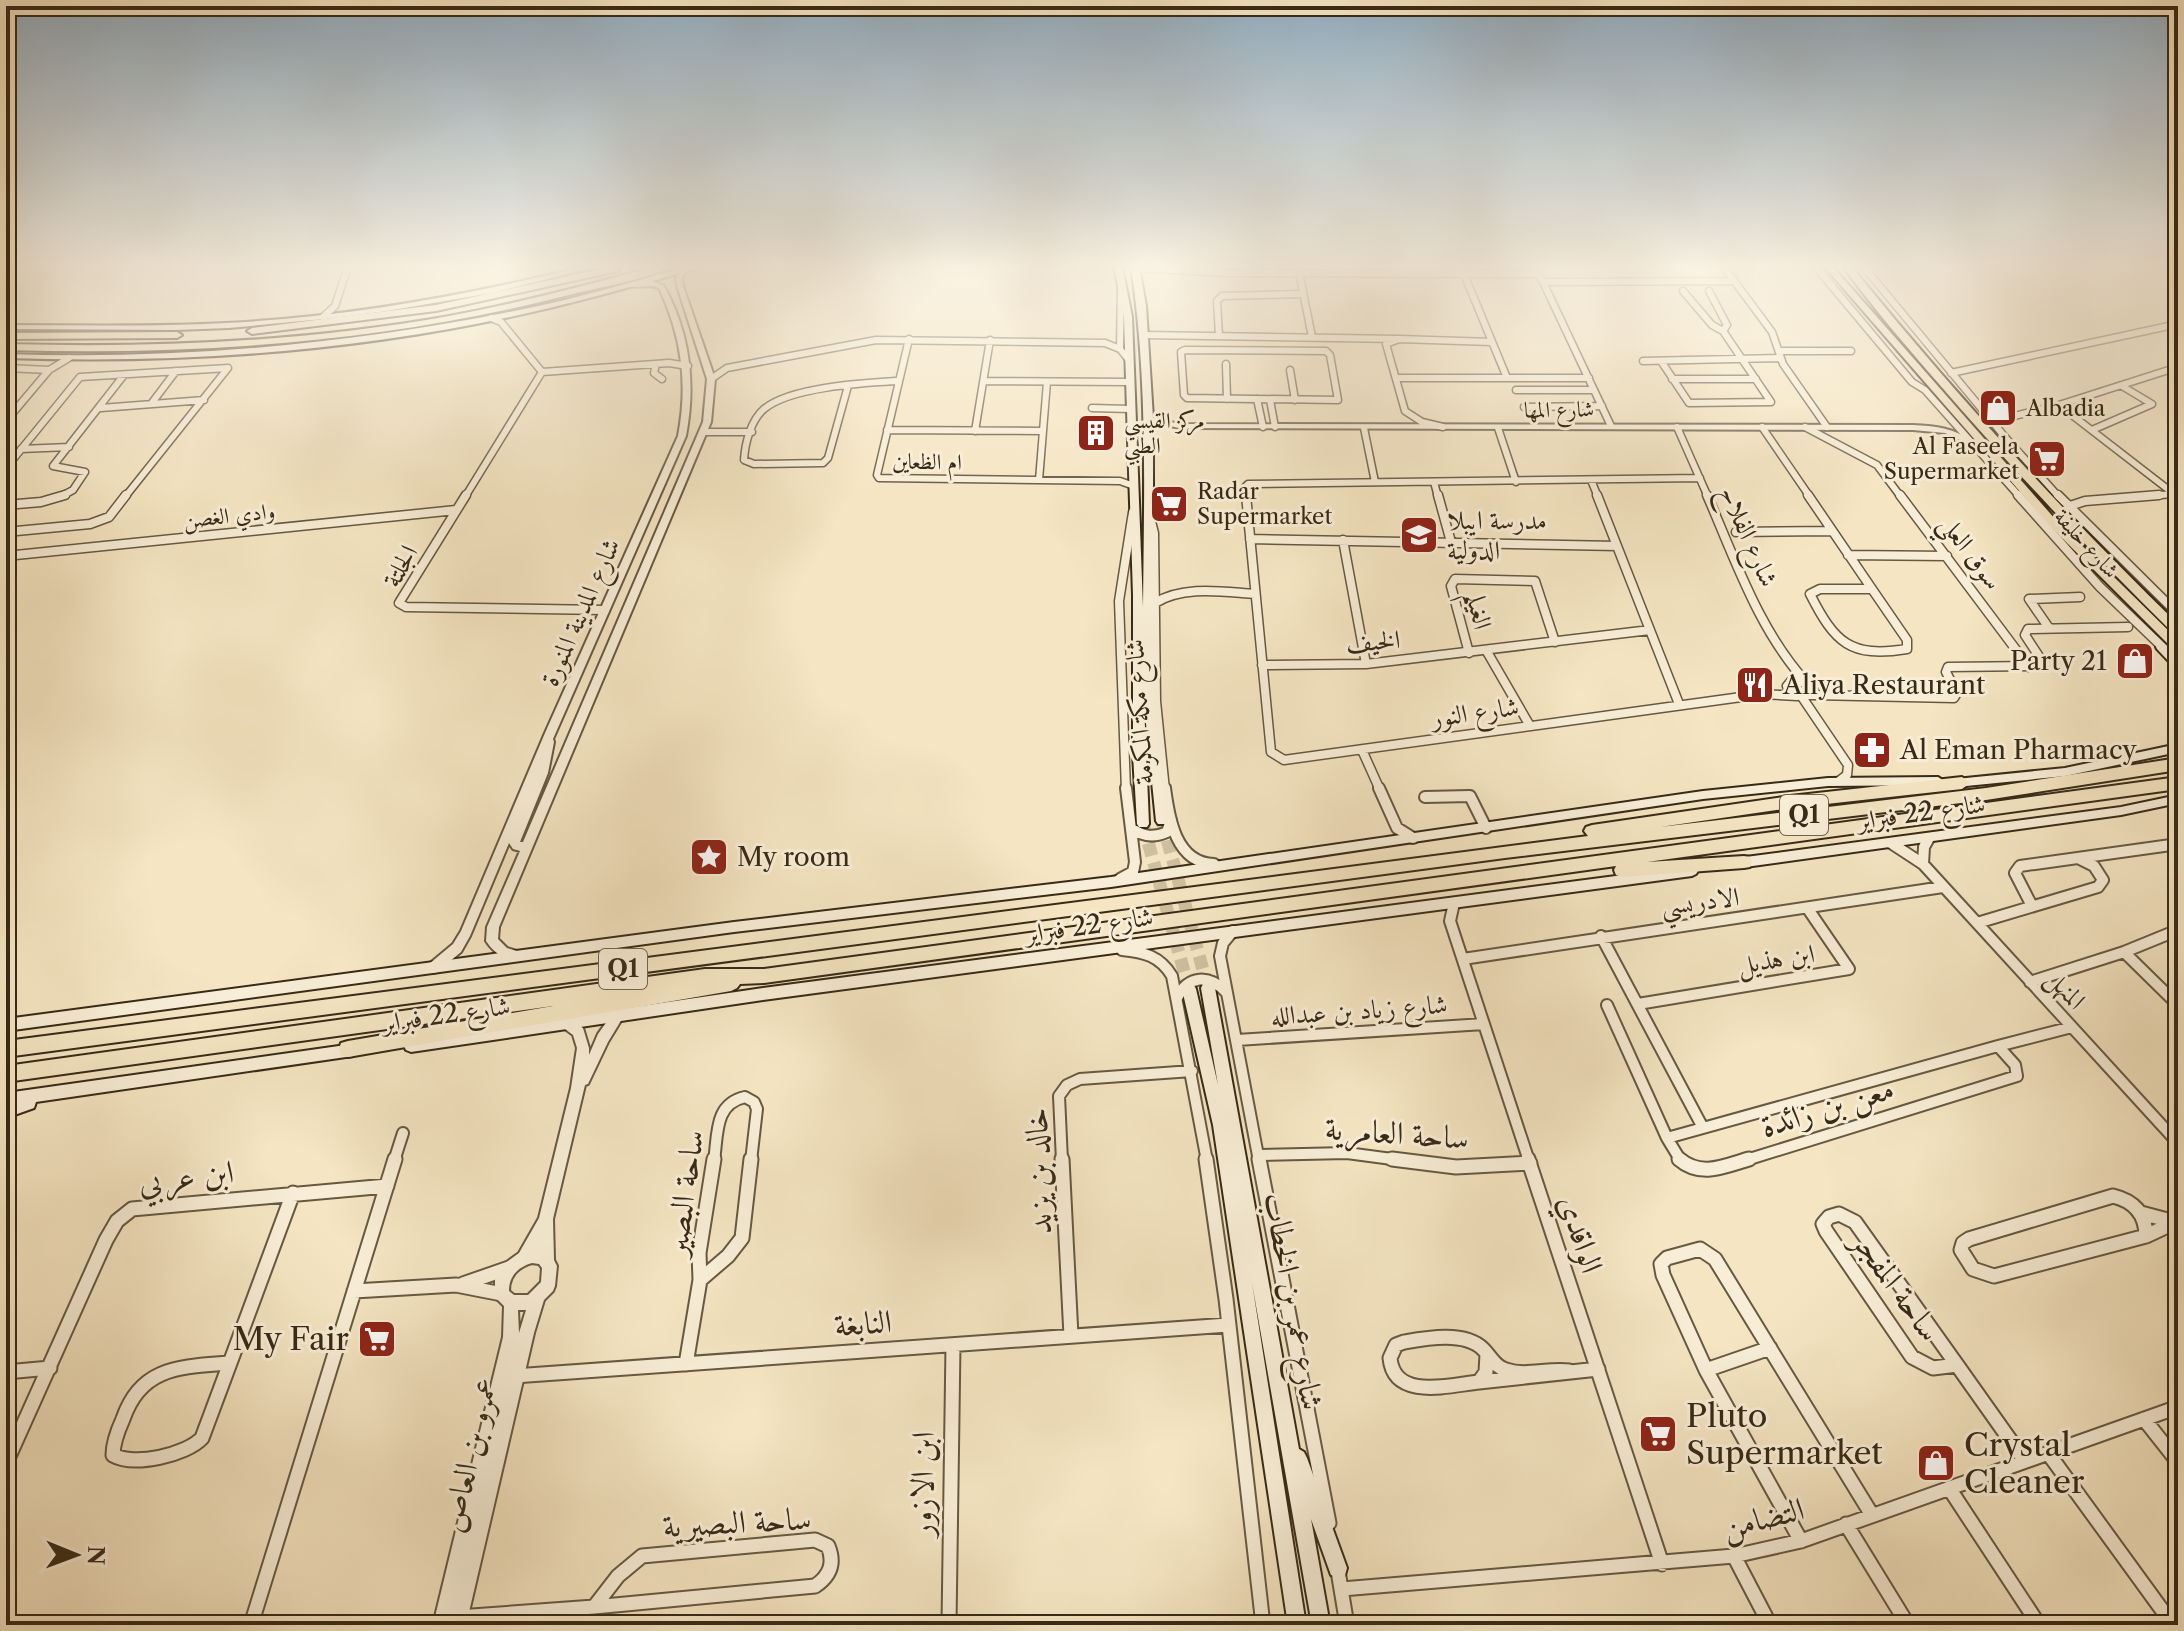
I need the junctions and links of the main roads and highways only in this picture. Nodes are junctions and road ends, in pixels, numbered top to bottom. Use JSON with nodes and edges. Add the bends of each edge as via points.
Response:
{"nodes":[{"id":1,"x":222,"y":342,"type":"edge"},
{"id":2,"x":330,"y":342,"type":"edge"},
{"id":3,"x":1124,"y":342,"type":"edge"},
{"id":4,"x":1144,"y":342,"type":"edge"},
{"id":5,"x":1886,"y":342,"type":"edge"},
{"id":6,"x":1894,"y":342,"type":"edge"},
{"id":7,"x":1908,"y":342,"type":"edge"},
{"id":8,"x":6,"y":348,"type":"edge"},
{"id":9,"x":1929,"y":348,"type":"road end"},
{"id":10,"x":256,"y":350,"type":"junction"},
{"id":11,"x":6,"y":356,"type":"edge"},
{"id":12,"x":1925,"y":390,"type":"road end"},
{"id":13,"x":1974,"y":417,"type":"junction"},
{"id":14,"x":2178,"y":631,"type":"edge"},
{"id":15,"x":2161,"y":647,"type":"road end"},
{"id":16,"x":2178,"y":647,"type":"edge"},
{"id":17,"x":2178,"y":663,"type":"edge"},
{"id":18,"x":2176,"y":752,"type":"edge"},
{"id":19,"x":1962,"y":783,"type":"junction"},
{"id":20,"x":2178,"y":783,"type":"edge"},
{"id":21,"x":2178,"y":799,"type":"edge"},
{"id":22,"x":1166,"y":820,"type":"tunnel mouth"},
{"id":23,"x":1143,"y":824,"type":"tunnel mouth"},
{"id":24,"x":1505,"y":852,"type":"junction"},
{"id":25,"x":1744,"y":862,"type":"junction"},
{"id":26,"x":1528,"y":872,"type":"junction"},
{"id":27,"x":764,"y":976,"type":"junction"},
{"id":28,"x":1208,"y":988,"type":"tunnel mouth"},
{"id":29,"x":1183,"y":994,"type":"tunnel mouth"},
{"id":30,"x":6,"y":1025,"type":"edge"},
{"id":31,"x":6,"y":1049,"type":"edge"},
{"id":32,"x":348,"y":1049,"type":"junction"},
{"id":33,"x":6,"y":1074,"type":"edge"},
{"id":34,"x":67,"y":1091,"type":"junction"},
{"id":35,"x":6,"y":1100,"type":"edge"},
{"id":36,"x":6,"y":1111,"type":"edge"},
{"id":37,"x":1284,"y":1414,"type":"junction"},
{"id":38,"x":1338,"y":1568,"type":"road end"},
{"id":39,"x":1297,"y":1625,"type":"edge"},
{"id":40,"x":1321,"y":1625,"type":"edge"}],
"edges":[{"from":1,"to":8,"type":"highway"},
{"from":2,"to":10,"type":"main road"},
{"from":3,"to":23,"type":"main road","name":"شارع مكة المكرمة","via":[[1134,472]]},
{"from":4,"to":22,"type":"main road","name":"شارع مكة المكرمة","via":[[1148,687]]},
{"from":5,"to":12,"type":"main road"},
{"from":6,"to":16,"type":"main road","name":"شارع خليفة","via":[[2052,522]]},
{"from":7,"to":13,"type":"main road","name":"شارع خليفة"},
{"from":8,"to":10,"type":"highway","via":[[79,353]]},
{"from":9,"to":13,"type":"main road","via":[[1970,403]]},
{"from":10,"to":11,"type":"main road"},
{"from":13,"to":14,"type":"main road","name":"شارع خليفة"},
{"from":15,"to":17,"type":"main road"},
{"from":18,"to":19,"type":"main road","name":"شارع 22 فبراير"},
{"from":18,"to":24,"type":"highway","name":"شارع 22 فبراير","number":"Q1","via":[[2103,777]]},
{"from":19,"to":24,"type":"highway","via":[[1663,818],[1537,840]]},
{"from":19,"to":30,"type":"main road","name":"شارع 22 فبراير","via":[[1839,781],[1703,795],[1111,882]]},
{"from":20,"to":26,"type":"highway","name":"شارع 22 فبراير","number":"Q1"},
{"from":21,"to":25,"type":"main road","name":"شارع 22 فبراير"},
{"from":24,"to":31,"type":"highway","name":"شارع 22 فبراير","number":"Q1"},
{"from":25,"to":26,"type":"highway"},
{"from":25,"to":32,"type":"main road","name":"شارع 22 فبراير","via":[[382,1050]]},
{"from":26,"to":27,"type":"highway","name":"شارع 22 فبراير","number":"Q1"},
{"from":27,"to":32,"type":"highway"},
{"from":27,"to":33,"type":"highway","name":"شارع 22 فبراير","number":"Q1","via":[[692,978]]},
{"from":28,"to":37,"type":"main road","name":"شارع عمر بن الخطاب"},
{"from":29,"to":39,"type":"main road","name":"شارع عمر بن الخطاب","via":[[1220,1125]]},
{"from":32,"to":34,"type":"main road","name":"شارع 22 فبراير"},
{"from":34,"to":35,"type":"main road","name":"شارع 22 فبراير"},
{"from":34,"to":36,"type":"main road"},
{"from":37,"to":38,"type":"main road"},
{"from":37,"to":40,"type":"main road","name":"شارع عمر بن الخطاب"}]}
